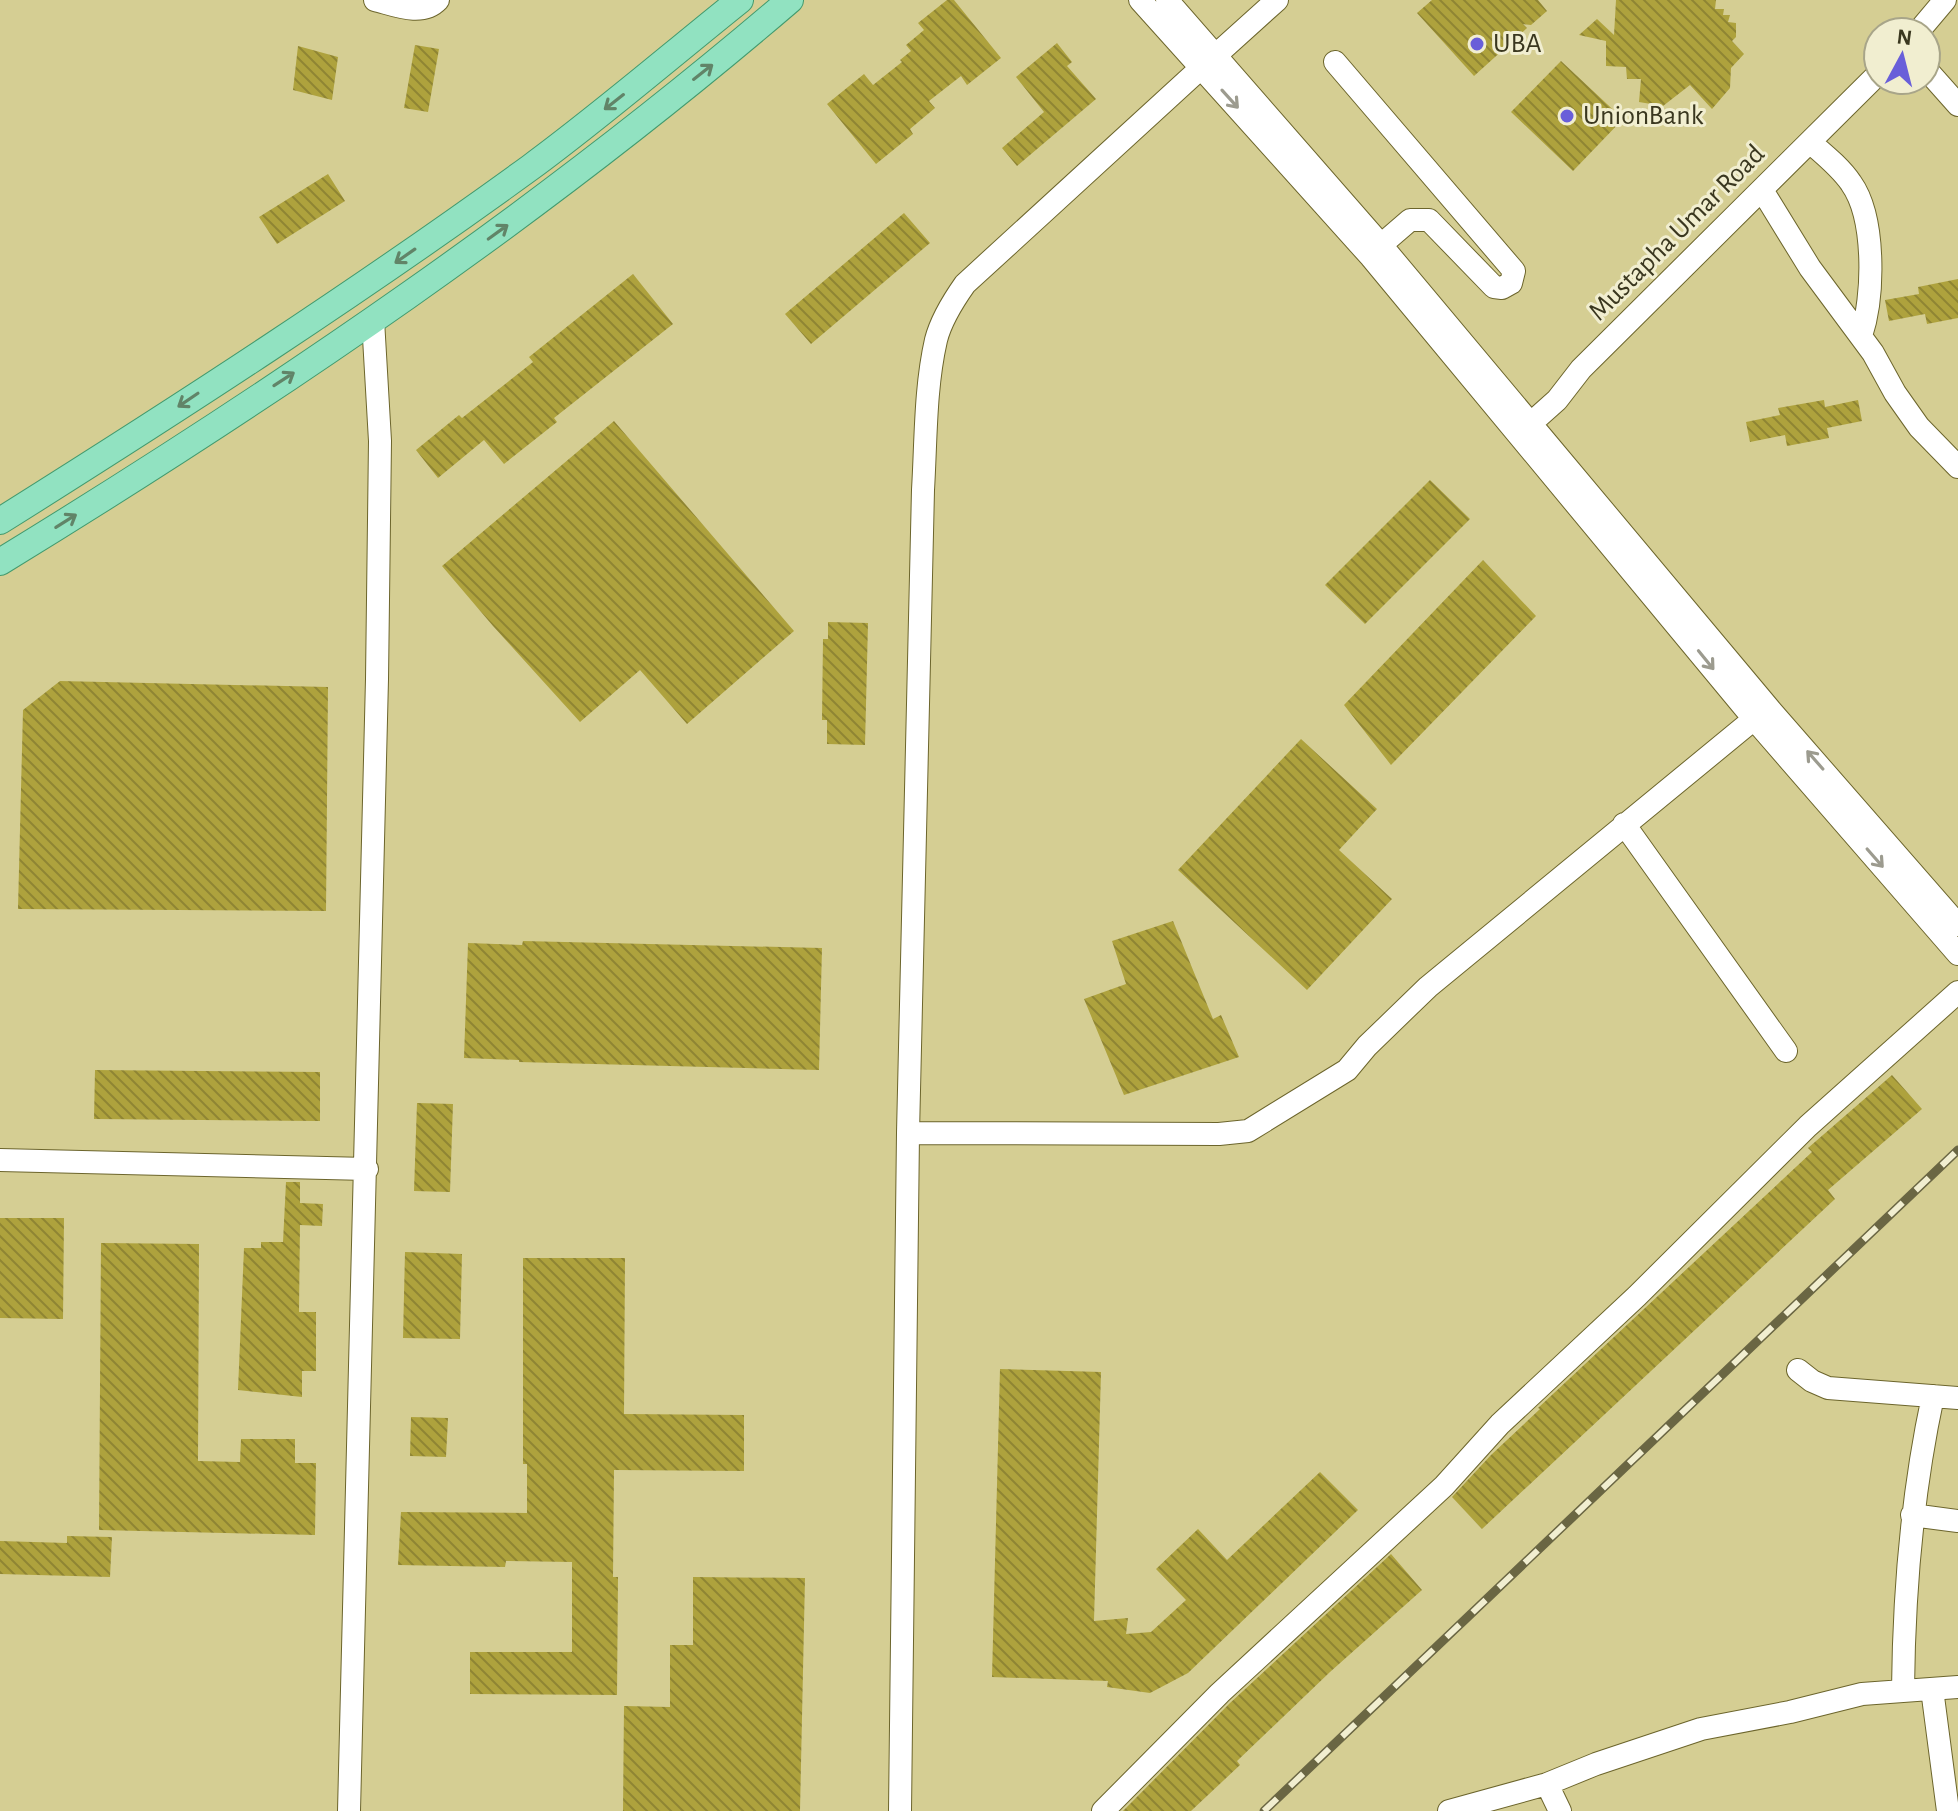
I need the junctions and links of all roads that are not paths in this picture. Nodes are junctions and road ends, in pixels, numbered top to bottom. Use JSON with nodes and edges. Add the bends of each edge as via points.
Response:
{"nodes":[{"id":1,"x":375,"y":0,"type":"edge"},
{"id":2,"x":438,"y":0,"type":"edge"},
{"id":3,"x":740,"y":0,"type":"edge"},
{"id":4,"x":790,"y":0,"type":"edge"},
{"id":5,"x":1140,"y":0,"type":"edge"},
{"id":6,"x":1167,"y":0,"type":"edge"},
{"id":7,"x":1277,"y":0,"type":"edge"},
{"id":8,"x":1945,"y":0,"type":"edge"},
{"id":9,"x":1932,"y":16,"type":"edge"},
{"id":10,"x":1209,"y":61,"type":"junction"},
{"id":11,"x":1335,"y":62,"type":"dead end"},
{"id":12,"x":1942,"y":87,"type":"edge"},
{"id":13,"x":1862,"y":90,"type":"edge"},
{"id":14,"x":1958,"y":105,"type":"edge"},
{"id":15,"x":1811,"y":143,"type":"junction"},
{"id":16,"x":1762,"y":190,"type":"junction"},
{"id":17,"x":1381,"y":245,"type":"junction"},
{"id":18,"x":373,"y":320,"type":"junction"},
{"id":19,"x":1861,"y":336,"type":"junction"},
{"id":20,"x":1525,"y":429,"type":"junction"},
{"id":21,"x":1958,"y":467,"type":"edge"},
{"id":22,"x":0,"y":521,"type":"edge"},
{"id":23,"x":0,"y":562,"type":"edge"},
{"id":24,"x":1754,"y":719,"type":"junction"},
{"id":25,"x":1624,"y":824,"type":"junction"},
{"id":26,"x":1958,"y":925,"type":"edge"},
{"id":27,"x":1958,"y":954,"type":"edge"},
{"id":28,"x":1958,"y":992,"type":"edge"},
{"id":29,"x":1786,"y":1051,"type":"dead end"},
{"id":30,"x":908,"y":1133,"type":"junction"},
{"id":31,"x":0,"y":1160,"type":"edge"},
{"id":32,"x":367,"y":1169,"type":"junction"},
{"id":33,"x":1798,"y":1370,"type":"dead end"},
{"id":34,"x":1933,"y":1396,"type":"junction"},
{"id":35,"x":1958,"y":1398,"type":"edge"},
{"id":36,"x":1912,"y":1515,"type":"junction"},
{"id":37,"x":1958,"y":1521,"type":"edge"},
{"id":38,"x":1958,"y":1687,"type":"edge"},
{"id":39,"x":1903,"y":1689,"type":"junction"},
{"id":40,"x":1932,"y":1689,"type":"junction"},
{"id":41,"x":1547,"y":1784,"type":"junction"},
{"id":42,"x":1457,"y":1810,"type":"edge"},
{"id":43,"x":349,"y":1811,"type":"edge"},
{"id":44,"x":900,"y":1811,"type":"edge"},
{"id":45,"x":1103,"y":1811,"type":"edge"},
{"id":46,"x":1560,"y":1811,"type":"edge"},
{"id":47,"x":1948,"y":1811,"type":"edge"}],
"edges":[{"from":1,"to":2,"type":"street","via":[[416,9]]},
{"from":3,"to":22,"type":"main road","one_way":true,"via":[[595,117],[428,240]]},
{"from":18,"to":4,"type":"main road","one_way":true,"via":[[575,176]]},
{"from":5,"to":10,"type":"street"},
{"from":6,"to":10,"type":"street"},
{"from":7,"to":10,"type":"street"},
{"from":8,"to":9,"type":"street"},
{"from":10,"to":17,"type":"street"},
{"from":10,"to":20,"type":"street","one_way":true,"via":[[1371,257]]},
{"from":10,"to":30,"type":"street","via":[[965,284],[937,338],[923,490]]},
{"from":11,"to":17,"type":"street","via":[[1514,271],[1511,283],[1494,287],[1429,220],[1410,220]]},
{"from":12,"to":14,"type":"street"},
{"from":13,"to":15,"type":"street","name":"Mustapha Umar Road"},
{"from":15,"to":16,"type":"street","name":"Mustapha Umar Road"},
{"from":15,"to":19,"type":"street","via":[[1851,183],[1862,203],[1869,293]]},
{"from":16,"to":19,"type":"street","via":[[1810,268]]},
{"from":16,"to":20,"type":"street","name":"Mustapha Umar Road"},
{"from":17,"to":20,"type":"street"},
{"from":23,"to":18,"type":"main road","one_way":true},
{"from":18,"to":32,"type":"street","via":[[380,441]]},
{"from":19,"to":21,"type":"street","via":[[1919,427]]},
{"from":20,"to":24,"type":"street","one_way":true},
{"from":26,"to":20,"type":"street","one_way":true},
{"from":24,"to":25,"type":"street"},
{"from":24,"to":27,"type":"street","one_way":true},
{"from":25,"to":29,"type":"street"},
{"from":25,"to":30,"type":"street","via":[[1428,987],[1347,1070],[1248,1131]]},
{"from":28,"to":45,"type":"street","via":[[1808,1126],[1500,1424],[1444,1486],[1220,1693]]},
{"from":30,"to":44,"type":"street"},
{"from":31,"to":32,"type":"street"},
{"from":32,"to":43,"type":"street"},
{"from":33,"to":34,"type":"street","via":[[1828,1388]]},
{"from":34,"to":35,"type":"street"},
{"from":34,"to":36,"type":"street"},
{"from":36,"to":37,"type":"street"},
{"from":36,"to":39,"type":"street"},
{"from":38,"to":40,"type":"street"},
{"from":39,"to":40,"type":"street"},
{"from":39,"to":41,"type":"street","via":[[1695,1730]]},
{"from":40,"to":47,"type":"street"},
{"from":41,"to":42,"type":"street"},
{"from":41,"to":46,"type":"street"}]}
